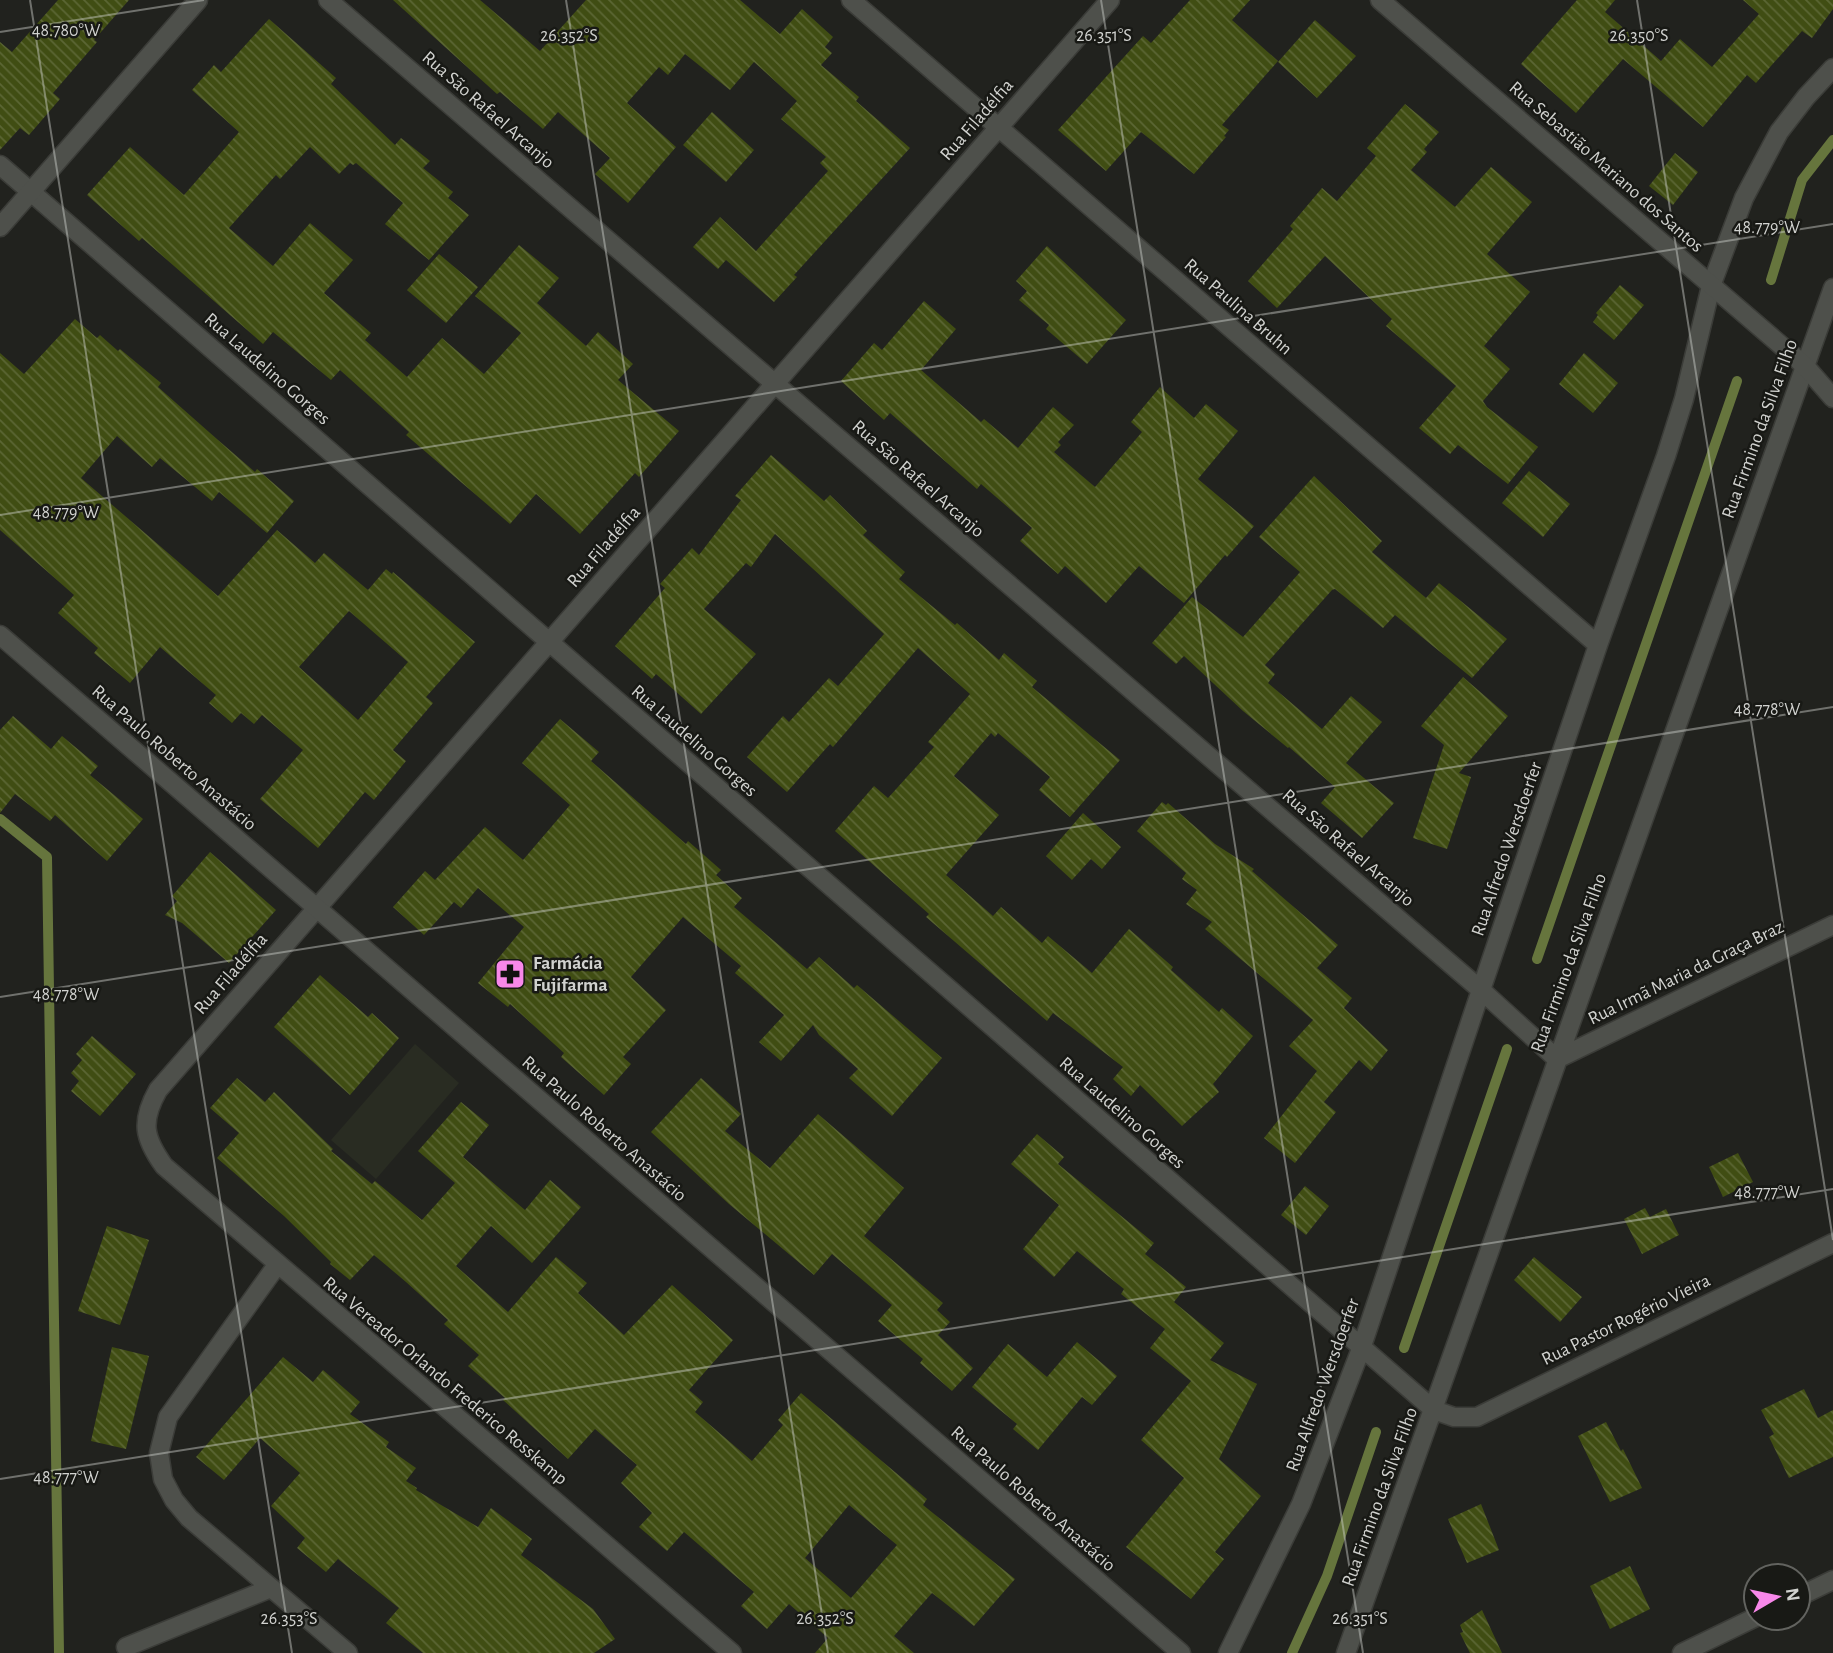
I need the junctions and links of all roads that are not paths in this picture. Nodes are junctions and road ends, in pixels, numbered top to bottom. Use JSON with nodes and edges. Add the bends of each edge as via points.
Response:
{"nodes":[{"id":1,"x":198,"y":0,"type":"edge"},
{"id":2,"x":328,"y":0,"type":"edge"},
{"id":3,"x":851,"y":0,"type":"edge"},
{"id":4,"x":1110,"y":0,"type":"edge"},
{"id":5,"x":1380,"y":0,"type":"edge"},
{"id":6,"x":1833,"y":68,"type":"edge"},
{"id":7,"x":998,"y":127,"type":"junction"},
{"id":8,"x":0,"y":165,"type":"edge"},
{"id":9,"x":31,"y":191,"type":"junction"},
{"id":10,"x":0,"y":227,"type":"edge"},
{"id":11,"x":1711,"y":286,"type":"junction"},
{"id":12,"x":1833,"y":288,"type":"edge"},
{"id":13,"x":1805,"y":366,"type":"junction"},
{"id":14,"x":774,"y":384,"type":"junction"},
{"id":15,"x":1833,"y":398,"type":"edge"},
{"id":16,"x":0,"y":635,"type":"edge"},
{"id":17,"x":549,"y":642,"type":"junction"},
{"id":18,"x":1598,"y":645,"type":"junction"},
{"id":19,"x":316,"y":908,"type":"junction"},
{"id":20,"x":1833,"y":925,"type":"edge"},
{"id":21,"x":1481,"y":990,"type":"junction"},
{"id":22,"x":1557,"y":1059,"type":"junction"},
{"id":23,"x":145,"y":1129,"type":"joint"},
{"id":24,"x":1833,"y":1242,"type":"edge"},
{"id":25,"x":277,"y":1265,"type":"junction"},
{"id":26,"x":1361,"y":1349,"type":"junction"},
{"id":27,"x":1434,"y":1410,"type":"junction"},
{"id":28,"x":1833,"y":1580,"type":"edge"},
{"id":29,"x":271,"y":1588,"type":"junction"},
{"id":30,"x":1812,"y":1590,"type":"edge"},
{"id":31,"x":1742,"y":1624,"type":"edge"},
{"id":32,"x":126,"y":1647,"type":"dead end"},
{"id":33,"x":348,"y":1653,"type":"edge"},
{"id":34,"x":732,"y":1653,"type":"edge"},
{"id":35,"x":1181,"y":1653,"type":"edge"},
{"id":36,"x":1228,"y":1653,"type":"edge"},
{"id":37,"x":1346,"y":1653,"type":"edge"},
{"id":38,"x":1682,"y":1653,"type":"edge"}],
"edges":[{"from":1,"to":9,"type":"street"},
{"from":2,"to":14,"type":"street","name":"Rua São Rafael Arcanjo"},
{"from":3,"to":7,"type":"street","name":"Rua Paulina Bruhn"},
{"from":4,"to":7,"type":"street","name":"Rua Filadélfia"},
{"from":5,"to":11,"type":"street","name":"Rua Sebastião Mariano dos Santos"},
{"from":6,"to":11,"type":"street","name":"Rua Alfredo Wersdoerfer","via":[[1779,132],[1744,198]]},
{"from":7,"to":14,"type":"street","name":"Rua Filadélfia"},
{"from":7,"to":18,"type":"street","name":"Rua Paulina Bruhn"},
{"from":8,"to":9,"type":"street","name":"Rua Laudelino Gorges"},
{"from":9,"to":10,"type":"street"},
{"from":9,"to":17,"type":"street","name":"Rua Laudelino Gorges"},
{"from":11,"to":13,"type":"street","name":"Rua Sebastião Mariano dos Santos"},
{"from":11,"to":18,"type":"street","name":"Rua Alfredo Wersdoerfer","via":[[1684,399]]},
{"from":12,"to":13,"type":"street","name":"Rua Firmino da Silva Filho"},
{"from":13,"to":15,"type":"street","name":"Rua Sebastião Mariano dos Santos"},
{"from":13,"to":22,"type":"street","name":"Rua Firmino da Silva Filho"},
{"from":14,"to":17,"type":"street","name":"Rua Filadélfia"},
{"from":14,"to":21,"type":"street","name":"Rua São Rafael Arcanjo"},
{"from":16,"to":19,"type":"street","name":"Rua Paulo Roberto Anastácio"},
{"from":17,"to":19,"type":"street","name":"Rua Filadélfia"},
{"from":17,"to":26,"type":"street","name":"Rua Laudelino Gorges"},
{"from":18,"to":21,"type":"street","name":"Rua Alfredo Wersdoerfer"},
{"from":19,"to":23,"type":"street","name":"Rua Filadélfia","via":[[158,1090],[148,1107]]},
{"from":19,"to":35,"type":"street","name":"Rua Paulo Roberto Anastácio"},
{"from":20,"to":22,"type":"street","name":"Rua Irmã Maria da Graça Braz"},
{"from":21,"to":22,"type":"street","name":"Rua São Rafael Arcanjo"},
{"from":21,"to":26,"type":"street","name":"Rua Alfredo Wersdoerfer"},
{"from":22,"to":27,"type":"street","name":"Rua Firmino da Silva Filho"},
{"from":23,"to":25,"type":"street","name":"Rua Vereador Orlando Frederico Rosskamp","via":[[164,1166]]},
{"from":24,"to":27,"type":"street","name":"Rua Pastor Rogério Vieira","via":[[1477,1417],[1454,1417]]},
{"from":25,"to":29,"type":"street","via":[[168,1417],[159,1453],[163,1479],[174,1500]]},
{"from":25,"to":34,"type":"street","name":"Rua Vereador Orlando Frederico Rosskamp"},
{"from":26,"to":27,"type":"street","name":"Rua Laudelino Gorges"},
{"from":26,"to":36,"type":"street","name":"Rua Alfredo Wersdoerfer","via":[[1301,1504]]},
{"from":27,"to":37,"type":"street","name":"Rua Firmino da Silva Filho"},
{"from":28,"to":30,"type":"street"},
{"from":29,"to":32,"type":"street"},
{"from":29,"to":33,"type":"street"},
{"from":31,"to":38,"type":"street"}]}
